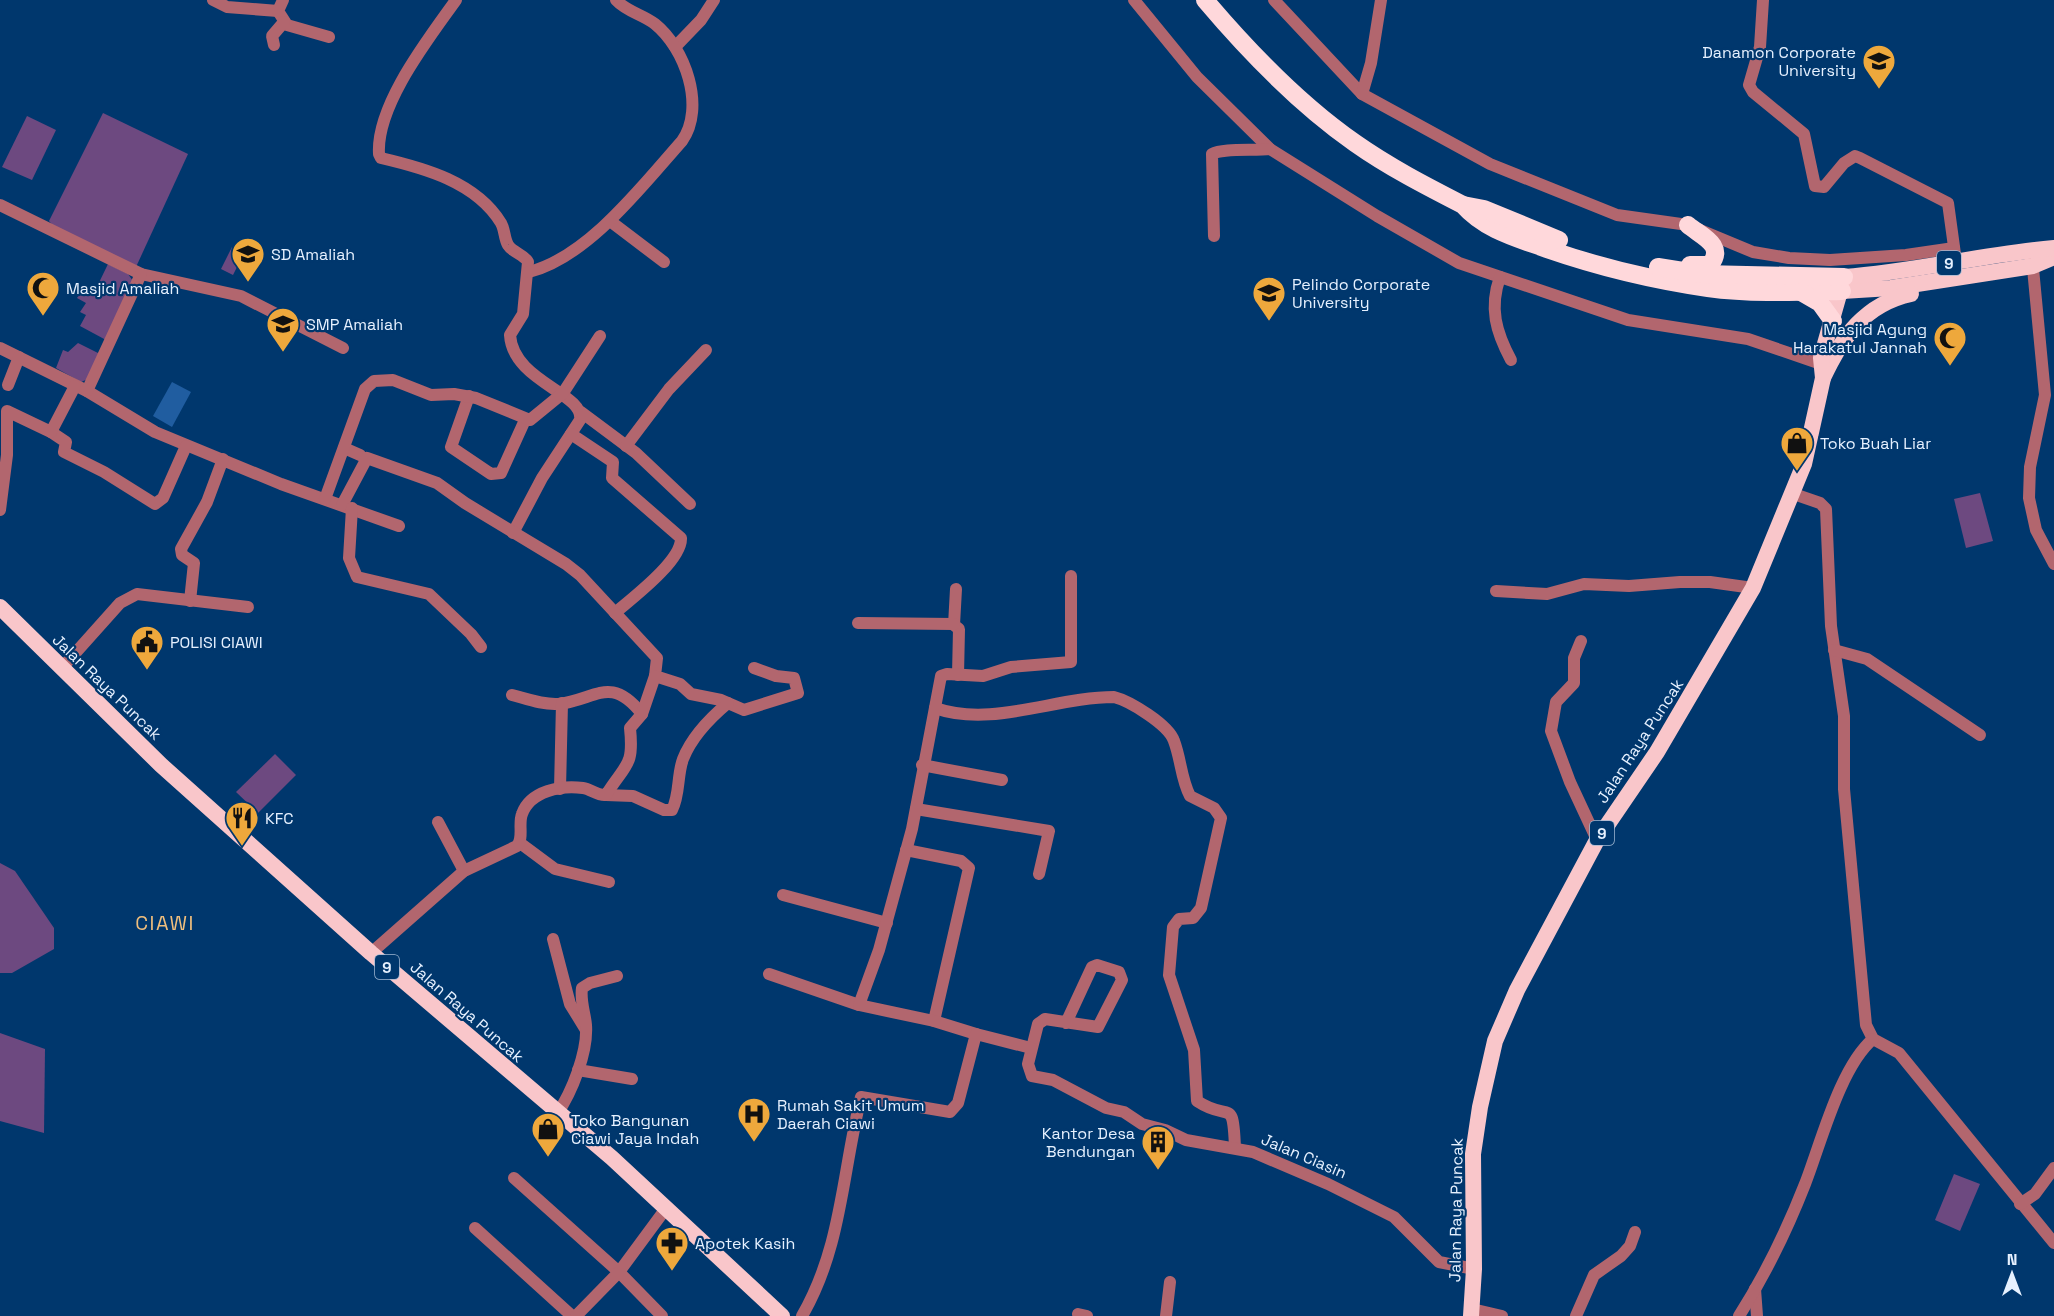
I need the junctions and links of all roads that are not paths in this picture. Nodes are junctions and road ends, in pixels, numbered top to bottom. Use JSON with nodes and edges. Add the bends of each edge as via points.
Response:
{"nodes":[{"id":1,"x":213,"y":0,"type":"edge"},
{"id":2,"x":456,"y":0,"type":"edge"},
{"id":3,"x":615,"y":0,"type":"edge"},
{"id":4,"x":714,"y":0,"type":"edge"},
{"id":5,"x":1134,"y":0,"type":"edge"},
{"id":6,"x":1205,"y":0,"type":"edge"},
{"id":7,"x":1274,"y":0,"type":"edge"},
{"id":8,"x":1381,"y":0,"type":"edge"},
{"id":9,"x":1763,"y":0,"type":"edge"},
{"id":10,"x":282,"y":11,"type":"edge"},
{"id":11,"x":328,"y":37,"type":"dead end"},
{"id":12,"x":274,"y":45,"type":"dead end"},
{"id":13,"x":675,"y":47,"type":"junction"},
{"id":14,"x":1362,"y":94,"type":"junction"},
{"id":15,"x":1270,"y":149,"type":"junction"},
{"id":16,"x":0,"y":205,"type":"edge"},
{"id":17,"x":1463,"y":205,"type":"junction"},
{"id":18,"x":610,"y":221,"type":"junction"},
{"id":19,"x":1688,"y":225,"type":"junction"},
{"id":20,"x":1214,"y":236,"type":"dead end"},
{"id":21,"x":2054,"y":248,"type":"edge"},
{"id":22,"x":1955,"y":255,"type":"junction"},
{"id":23,"x":2054,"y":257,"type":"edge"},
{"id":24,"x":2032,"y":258,"type":"junction"},
{"id":25,"x":664,"y":262,"type":"dead end"},
{"id":26,"x":1665,"y":268,"type":"junction"},
{"id":27,"x":529,"y":272,"type":"junction"},
{"id":28,"x":141,"y":274,"type":"junction"},
{"id":29,"x":1965,"y":276,"type":"junction"},
{"id":30,"x":1500,"y":278,"type":"junction"},
{"id":31,"x":1843,"y":284,"type":"junction"},
{"id":32,"x":1801,"y":292,"type":"junction"},
{"id":33,"x":1833,"y":321,"type":"junction"},
{"id":34,"x":600,"y":336,"type":"dead end"},
{"id":35,"x":0,"y":348,"type":"edge"},
{"id":36,"x":343,"y":348,"type":"dead end"},
{"id":37,"x":706,"y":350,"type":"dead end"},
{"id":38,"x":19,"y":357,"type":"junction"},
{"id":39,"x":1511,"y":360,"type":"dead end"},
{"id":40,"x":1824,"y":370,"type":"junction"},
{"id":41,"x":8,"y":385,"type":"dead end"},
{"id":42,"x":75,"y":386,"type":"junction"},
{"id":43,"x":87,"y":391,"type":"junction"},
{"id":44,"x":563,"y":393,"type":"junction"},
{"id":45,"x":469,"y":396,"type":"junction"},
{"id":46,"x":580,"y":412,"type":"junction"},
{"id":47,"x":525,"y":420,"type":"junction"},
{"id":48,"x":51,"y":432,"type":"junction"},
{"id":49,"x":571,"y":434,"type":"junction"},
{"id":50,"x":186,"y":446,"type":"junction"},
{"id":51,"x":626,"y":446,"type":"junction"},
{"id":52,"x":345,"y":448,"type":"junction"},
{"id":53,"x":360,"y":455,"type":"dead end"},
{"id":54,"x":223,"y":459,"type":"junction"},
{"id":55,"x":1791,"y":492,"type":"junction"},
{"id":56,"x":325,"y":499,"type":"junction"},
{"id":57,"x":690,"y":504,"type":"dead end"},
{"id":58,"x":347,"y":507,"type":"junction"},
{"id":59,"x":0,"y":510,"type":"edge"},
{"id":60,"x":399,"y":526,"type":"dead end"},
{"id":61,"x":513,"y":533,"type":"junction"},
{"id":62,"x":2054,"y":564,"type":"edge"},
{"id":63,"x":1071,"y":576,"type":"dead end"},
{"id":64,"x":1753,"y":588,"type":"junction"},
{"id":65,"x":956,"y":589,"type":"dead end"},
{"id":66,"x":1496,"y":591,"type":"dead end"},
{"id":67,"x":190,"y":601,"type":"junction"},
{"id":68,"x":0,"y":607,"type":"edge"},
{"id":69,"x":248,"y":607,"type":"dead end"},
{"id":70,"x":615,"y":613,"type":"junction"},
{"id":71,"x":858,"y":623,"type":"dead end"},
{"id":72,"x":954,"y":624,"type":"junction"},
{"id":73,"x":1581,"y":641,"type":"dead end"},
{"id":74,"x":481,"y":647,"type":"dead end"},
{"id":75,"x":1834,"y":650,"type":"junction"},
{"id":76,"x":754,"y":668,"type":"dead end"},
{"id":77,"x":61,"y":669,"type":"junction"},
{"id":78,"x":958,"y":675,"type":"junction"},
{"id":79,"x":655,"y":676,"type":"junction"},
{"id":80,"x":512,"y":695,"type":"dead end"},
{"id":81,"x":562,"y":703,"type":"junction"},
{"id":82,"x":728,"y":703,"type":"junction"},
{"id":83,"x":935,"y":708,"type":"junction"},
{"id":84,"x":642,"y":714,"type":"junction"},
{"id":85,"x":1980,"y":735,"type":"dead end"},
{"id":86,"x":922,"y":765,"type":"junction"},
{"id":87,"x":1002,"y":780,"type":"dead end"},
{"id":88,"x":560,"y":789,"type":"junction"},
{"id":89,"x":606,"y":795,"type":"junction"},
{"id":90,"x":916,"y":809,"type":"junction"},
{"id":91,"x":438,"y":822,"type":"dead end"},
{"id":92,"x":1597,"y":840,"type":"junction"},
{"id":93,"x":520,"y":843,"type":"junction"},
{"id":94,"x":906,"y":850,"type":"junction"},
{"id":95,"x":464,"y":871,"type":"junction"},
{"id":96,"x":1039,"y":874,"type":"dead end"},
{"id":97,"x":609,"y":882,"type":"dead end"},
{"id":98,"x":783,"y":895,"type":"dead end"},
{"id":99,"x":887,"y":923,"type":"junction"},
{"id":100,"x":553,"y":939,"type":"dead end"},
{"id":101,"x":371,"y":953,"type":"junction"},
{"id":102,"x":769,"y":974,"type":"dead end"},
{"id":103,"x":617,"y":976,"type":"dead end"},
{"id":104,"x":859,"y":1005,"type":"junction"},
{"id":105,"x":934,"y":1021,"type":"junction"},
{"id":106,"x":1066,"y":1023,"type":"junction"},
{"id":107,"x":586,"y":1030,"type":"junction"},
{"id":108,"x":976,"y":1034,"type":"junction"},
{"id":109,"x":1874,"y":1040,"type":"junction"},
{"id":110,"x":1031,"y":1048,"type":"junction"},
{"id":111,"x":578,"y":1070,"type":"junction"},
{"id":112,"x":632,"y":1079,"type":"dead end"},
{"id":113,"x":557,"y":1114,"type":"junction"},
{"id":114,"x":1235,"y":1148,"type":"junction"},
{"id":115,"x":2054,"y":1168,"type":"edge"},
{"id":116,"x":514,"y":1178,"type":"dead end"},
{"id":117,"x":2020,"y":1204,"type":"junction"},
{"id":118,"x":667,"y":1207,"type":"junction"},
{"id":119,"x":476,"y":1228,"type":"dead end"},
{"id":120,"x":1635,"y":1232,"type":"dead end"},
{"id":121,"x":2054,"y":1243,"type":"edge"},
{"id":122,"x":1474,"y":1269,"type":"junction"},
{"id":123,"x":619,"y":1272,"type":"junction"},
{"id":124,"x":1170,"y":1282,"type":"dead end"},
{"id":125,"x":1755,"y":1289,"type":"junction"},
{"id":126,"x":1472,"y":1312,"type":"edge"},
{"id":127,"x":574,"y":1316,"type":"edge"},
{"id":128,"x":662,"y":1316,"type":"edge"},
{"id":129,"x":782,"y":1316,"type":"edge"},
{"id":130,"x":802,"y":1316,"type":"edge"},
{"id":131,"x":1166,"y":1316,"type":"edge"},
{"id":132,"x":1502,"y":1316,"type":"edge"},
{"id":133,"x":1576,"y":1316,"type":"edge"},
{"id":134,"x":1739,"y":1316,"type":"edge"},
{"id":135,"x":1757,"y":1316,"type":"edge"}],
"edges":[{"from":1,"to":10,"type":"street","via":[[227,7]]},
{"from":2,"to":27,"type":"street","via":[[404,75],[384,123],[379,154],[381,158],[432,170],[473,194],[500,221],[508,246],[527,260]]},
{"from":3,"to":13,"type":"street","via":[[653,23]]},
{"from":4,"to":13,"type":"street"},
{"from":5,"to":15,"type":"street","via":[[1197,77]]},
{"from":6,"to":17,"type":"highway","via":[[1255,56],[1328,122],[1382,160]]},
{"from":7,"to":14,"type":"street"},
{"from":8,"to":14,"type":"street"},
{"from":9,"to":22,"type":"street","via":[[1760,47],[1749,85],[1804,134],[1815,186],[1824,187],[1852,157],[1860,158],[1948,203]]},
{"from":10,"to":11,"type":"street","via":[[297,29]]},
{"from":10,"to":12,"type":"street","via":[[272,36]]},
{"from":13,"to":18,"type":"street","via":[[691,84],[688,131]]},
{"from":14,"to":19,"type":"street","via":[[1490,164],[1547,188],[1625,218]]},
{"from":15,"to":20,"type":"street","via":[[1221,150],[1212,154]]},
{"from":15,"to":30,"type":"street","via":[[1449,257]]},
{"from":16,"to":28,"type":"street"},
{"from":17,"to":26,"type":"highway","via":[[1484,209],[1573,245]]},
{"from":17,"to":32,"type":"highway","via":[[1475,218],[1499,231],[1599,266],[1710,288]]},
{"from":18,"to":25,"type":"street"},
{"from":18,"to":27,"type":"street","via":[[556,263]]},
{"from":19,"to":22,"type":"street","via":[[1766,255],[1811,260]]},
{"from":19,"to":26,"type":"highway","via":[[1712,242],[1714,260],[1706,266],[1682,264]]},
{"from":21,"to":24,"type":"highway","number":"9"},
{"from":22,"to":24,"type":"highway","number":"9"},
{"from":22,"to":31,"type":"highway","number":"9","via":[[1910,271]]},
{"from":23,"to":24,"type":"highway","number":"9"},
{"from":24,"to":29,"type":"highway","number":"9"},
{"from":24,"to":62,"type":"street","via":[[2045,395],[2030,467],[2029,498],[2036,530]]},
{"from":26,"to":31,"type":"highway"},
{"from":27,"to":44,"type":"street","via":[[523,314],[510,335],[511,344],[529,373]]},
{"from":28,"to":36,"type":"street","via":[[241,296]]},
{"from":28,"to":43,"type":"street"},
{"from":29,"to":31,"type":"highway","number":"9","via":[[1891,288]]},
{"from":29,"to":40,"type":"highway","via":[[1949,286],[1892,299],[1868,313],[1848,332]]},
{"from":30,"to":39,"type":"street","via":[[1494,299],[1495,323]]},
{"from":30,"to":40,"type":"street","via":[[1628,320],[1748,339]]},
{"from":31,"to":32,"type":"highway"},
{"from":31,"to":33,"type":"highway","name":"Jalan Raya Puncak","number":"9"},
{"from":32,"to":33,"type":"highway","via":[[1820,303]]},
{"from":33,"to":40,"type":"highway","name":"Jalan Raya Puncak","number":"9"},
{"from":34,"to":44,"type":"street"},
{"from":35,"to":38,"type":"street"},
{"from":37,"to":51,"type":"street","via":[[669,389]]},
{"from":38,"to":41,"type":"street"},
{"from":38,"to":42,"type":"street"},
{"from":40,"to":55,"type":"highway","name":"Jalan Raya Puncak","number":"9","via":[[1804,464]]},
{"from":42,"to":43,"type":"street"},
{"from":42,"to":48,"type":"street"},
{"from":43,"to":50,"type":"street"},
{"from":44,"to":46,"type":"street"},
{"from":44,"to":47,"type":"street","via":[[535,417]]},
{"from":45,"to":47,"type":"street"},
{"from":45,"to":47,"type":"street","via":[[451,447],[491,474],[501,472]]},
{"from":45,"to":52,"type":"street","via":[[433,395],[393,380],[374,381],[365,389]]},
{"from":46,"to":49,"type":"street","via":[[580,420]]},
{"from":46,"to":51,"type":"street"},
{"from":48,"to":50,"type":"street","via":[[66,442],[64,452],[155,504],[163,498]]},
{"from":48,"to":59,"type":"street","via":[[7,411],[7,455]]},
{"from":49,"to":61,"type":"street"},
{"from":49,"to":70,"type":"street","via":[[613,462],[612,478],[681,538],[681,545],[661,572]]},
{"from":50,"to":54,"type":"street"},
{"from":51,"to":57,"type":"street"},
{"from":52,"to":53,"type":"street"},
{"from":52,"to":56,"type":"street"},
{"from":54,"to":56,"type":"street"},
{"from":54,"to":67,"type":"street","via":[[207,502],[181,549],[182,555],[194,563]]},
{"from":55,"to":64,"type":"highway","name":"Jalan Raya Puncak","number":"9"},
{"from":55,"to":75,"type":"street","via":[[1821,503],[1826,509]]},
{"from":56,"to":58,"type":"street"},
{"from":58,"to":60,"type":"street"},
{"from":58,"to":61,"type":"street","via":[[367,458],[437,483]]},
{"from":58,"to":74,"type":"street","via":[[349,558],[357,577],[429,594]]},
{"from":61,"to":70,"type":"street","via":[[566,564]]},
{"from":63,"to":78,"type":"street","via":[[1071,662],[1011,667],[983,676]]},
{"from":64,"to":66,"type":"street","via":[[1680,582],[1584,584],[1547,594]]},
{"from":64,"to":92,"type":"highway","name":"Jalan Raya Puncak","number":"9","via":[[1663,742]]},
{"from":65,"to":72,"type":"street"},
{"from":67,"to":69,"type":"street"},
{"from":67,"to":77,"type":"street","via":[[144,593],[126,599]]},
{"from":68,"to":77,"type":"highway","name":"Jalan Raya Puncak","number":"9"},
{"from":70,"to":79,"type":"street","via":[[657,658]]},
{"from":71,"to":72,"type":"street"},
{"from":72,"to":78,"type":"street","via":[[959,628]]},
{"from":73,"to":92,"type":"street","via":[[1574,658],[1574,683],[1556,702],[1551,731]]},
{"from":75,"to":85,"type":"street","via":[[1867,659]]},
{"from":75,"to":109,"type":"street","via":[[1845,725],[1844,789],[1861,991],[1864,1020]]},
{"from":76,"to":82,"type":"street","via":[[794,678],[798,693],[748,710]]},
{"from":77,"to":101,"type":"highway","name":"Jalan Raya Puncak","number":"9","via":[[161,765]]},
{"from":78,"to":83,"type":"street","via":[[940,676]]},
{"from":79,"to":82,"type":"street","via":[[680,684],[694,695]]},
{"from":79,"to":84,"type":"street"},
{"from":80,"to":81,"type":"street"},
{"from":81,"to":84,"type":"street","via":[[591,694],[613,693],[630,699]]},
{"from":81,"to":88,"type":"street"},
{"from":82,"to":89,"type":"street","via":[[706,722],[690,745],[683,759],[672,810],[633,796]]},
{"from":83,"to":86,"type":"street"},
{"from":83,"to":114,"type":"street","via":[[951,714],[982,714],[1114,697],[1150,717],[1173,738],[1190,796],[1214,808],[1221,818],[1198,915],[1179,919],[1173,927],[1169,975],[1194,1050],[1197,1101],[1231,1113]]},
{"from":84,"to":89,"type":"street","via":[[629,729],[633,749],[629,761]]},
{"from":86,"to":87,"type":"street"},
{"from":86,"to":90,"type":"street"},
{"from":88,"to":89,"type":"street","via":[[582,788]]},
{"from":88,"to":93,"type":"street","via":[[536,796],[526,804],[520,820]]},
{"from":90,"to":94,"type":"street"},
{"from":90,"to":96,"type":"street","via":[[1049,831]]},
{"from":91,"to":95,"type":"street"},
{"from":92,"to":122,"type":"highway","name":"Jalan Raya Puncak","number":"9","via":[[1517,990],[1495,1041],[1473,1154]]},
{"from":93,"to":95,"type":"street"},
{"from":93,"to":97,"type":"street","via":[[555,869]]},
{"from":94,"to":99,"type":"street"},
{"from":94,"to":105,"type":"street","via":[[961,861],[969,868]]},
{"from":95,"to":101,"type":"street"},
{"from":98,"to":99,"type":"street"},
{"from":99,"to":104,"type":"street"},
{"from":100,"to":107,"type":"street","via":[[570,1004]]},
{"from":101,"to":113,"type":"highway","name":"Jalan Raya Puncak","number":"9"},
{"from":102,"to":104,"type":"street"},
{"from":103,"to":107,"type":"street","via":[[582,988]]},
{"from":104,"to":105,"type":"street"},
{"from":105,"to":108,"type":"street"},
{"from":106,"to":106,"type":"street","via":[[1100,1026],[1122,980],[1121,974],[1097,965],[1092,967]]},
{"from":106,"to":110,"type":"street","via":[[1041,1021]]},
{"from":107,"to":111,"type":"street"},
{"from":108,"to":110,"type":"street"},
{"from":108,"to":130,"type":"street","via":[[953,1111],[945,1113],[861,1097],[834,1240],[824,1275]]},
{"from":109,"to":117,"type":"street","via":[[1899,1053]]},
{"from":109,"to":125,"type":"street","via":[[1847,1075],[1804,1187]]},
{"from":110,"to":114,"type":"street","name":"Jalan Ciasin","via":[[1028,1070],[1032,1076],[1053,1080],[1106,1108],[1186,1140]]},
{"from":111,"to":112,"type":"street"},
{"from":111,"to":113,"type":"street","via":[[570,1094]]},
{"from":113,"to":118,"type":"highway","name":"Jalan Raya Puncak","number":"9"},
{"from":114,"to":122,"type":"street","name":"Jalan Ciasin","via":[[1259,1154],[1387,1213],[1400,1221],[1439,1262]]},
{"from":115,"to":117,"type":"street","via":[[2035,1194]]},
{"from":116,"to":123,"type":"street"},
{"from":117,"to":121,"type":"street"},
{"from":118,"to":123,"type":"street"},
{"from":118,"to":129,"type":"highway","name":"Jalan Raya Puncak","number":"9"},
{"from":119,"to":127,"type":"street"},
{"from":120,"to":133,"type":"street","via":[[1621,1256],[1594,1275]]},
{"from":122,"to":126,"type":"highway","name":"Jalan Raya Puncak","number":"9"},
{"from":123,"to":127,"type":"street"},
{"from":123,"to":128,"type":"street"},
{"from":124,"to":131,"type":"street"},
{"from":125,"to":134,"type":"street"},
{"from":125,"to":135,"type":"street"},
{"from":126,"to":132,"type":"street"}]}
